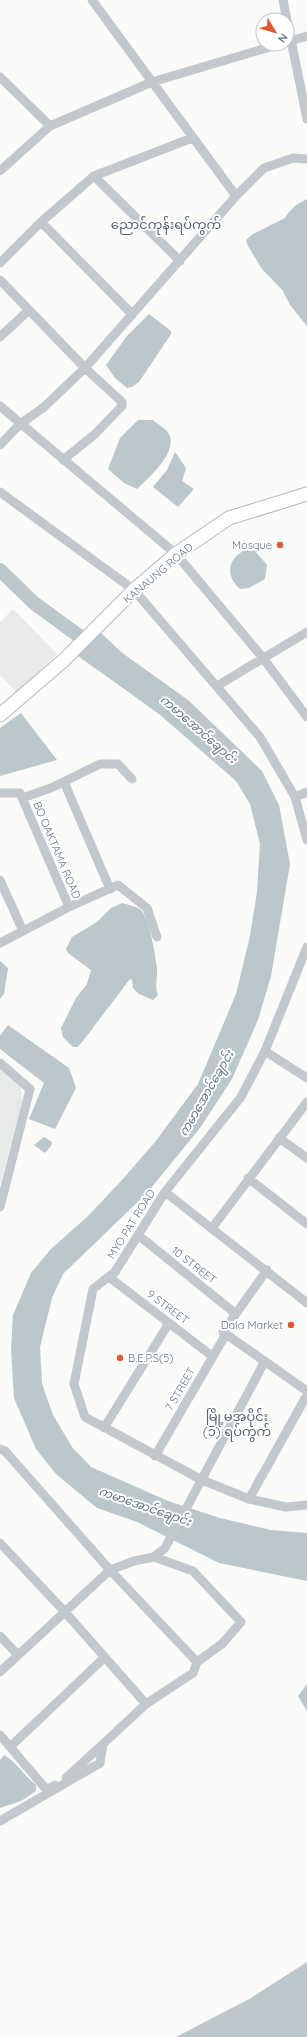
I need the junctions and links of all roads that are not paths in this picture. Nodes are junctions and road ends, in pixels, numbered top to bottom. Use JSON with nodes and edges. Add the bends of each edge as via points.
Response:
{"nodes":[{"id":1,"x":92,"y":0,"type":"edge"},
{"id":2,"x":283,"y":0,"type":"edge"},
{"id":3,"x":285,"y":12,"type":"edge"},
{"id":4,"x":307,"y":36,"type":"edge"},
{"id":5,"x":295,"y":39,"type":"edge"},
{"id":6,"x":255,"y":51,"type":"edge"},
{"id":7,"x":292,"y":52,"type":"edge"},
{"id":8,"x":0,"y":77,"type":"edge"},
{"id":9,"x":152,"y":82,"type":"junction"},
{"id":10,"x":307,"y":119,"type":"edge"},
{"id":11,"x":50,"y":126,"type":"junction"},
{"id":12,"x":192,"y":138,"type":"junction"},
{"id":13,"x":307,"y":159,"type":"edge"},
{"id":14,"x":0,"y":171,"type":"edge"},
{"id":15,"x":94,"y":176,"type":"junction"},
{"id":16,"x":236,"y":196,"type":"junction"},
{"id":17,"x":41,"y":222,"type":"junction"},
{"id":18,"x":180,"y":261,"type":"junction"},
{"id":19,"x":0,"y":263,"type":"edge"},
{"id":20,"x":0,"y":280,"type":"edge"},
{"id":21,"x":29,"y":310,"type":"junction"},
{"id":22,"x":132,"y":314,"type":"junction"},
{"id":23,"x":0,"y":337,"type":"edge"},
{"id":24,"x":85,"y":368,"type":"junction"},
{"id":25,"x":0,"y":406,"type":"edge"},
{"id":26,"x":20,"y":424,"type":"junction"},
{"id":27,"x":0,"y":445,"type":"edge"},
{"id":28,"x":63,"y":460,"type":"junction"},
{"id":29,"x":0,"y":492,"type":"edge"},
{"id":30,"x":307,"y":494,"type":"edge"},
{"id":31,"x":176,"y":554,"type":"junction"},
{"id":32,"x":134,"y":590,"type":"junction"},
{"id":33,"x":307,"y":632,"type":"edge"},
{"id":34,"x":264,"y":658,"type":"junction"},
{"id":35,"x":217,"y":686,"type":"junction"},
{"id":36,"x":0,"y":715,"type":"edge"},
{"id":37,"x":307,"y":717,"type":"edge"},
{"id":38,"x":132,"y":779,"type":"dead end"},
{"id":39,"x":64,"y":782,"type":"junction"},
{"id":40,"x":307,"y":792,"type":"edge"},
{"id":41,"x":0,"y":793,"type":"edge"},
{"id":42,"x":295,"y":797,"type":"junction"},
{"id":43,"x":22,"y":798,"type":"junction"},
{"id":44,"x":307,"y":840,"type":"edge"},
{"id":45,"x":0,"y":880,"type":"edge"},
{"id":46,"x":110,"y":889,"type":"junction"},
{"id":47,"x":69,"y":907,"type":"junction"},
{"id":48,"x":23,"y":931,"type":"junction"},
{"id":49,"x":157,"y":937,"type":"dead end"},
{"id":50,"x":0,"y":944,"type":"edge"},
{"id":51,"x":307,"y":947,"type":"edge"},
{"id":52,"x":265,"y":1051,"type":"junction"},
{"id":53,"x":0,"y":1063,"type":"edge"},
{"id":54,"x":307,"y":1078,"type":"edge"},
{"id":55,"x":307,"y":1102,"type":"edge"},
{"id":56,"x":279,"y":1138,"type":"junction"},
{"id":57,"x":307,"y":1158,"type":"edge"},
{"id":58,"x":248,"y":1178,"type":"junction"},
{"id":59,"x":165,"y":1192,"type":"junction"},
{"id":60,"x":0,"y":1207,"type":"edge"},
{"id":61,"x":307,"y":1224,"type":"edge"},
{"id":62,"x":212,"y":1228,"type":"junction"},
{"id":63,"x":138,"y":1235,"type":"junction"},
{"id":64,"x":267,"y":1270,"type":"junction"},
{"id":65,"x":109,"y":1277,"type":"junction"},
{"id":66,"x":307,"y":1303,"type":"edge"},
{"id":67,"x":236,"y":1314,"type":"junction"},
{"id":68,"x":169,"y":1323,"type":"junction"},
{"id":69,"x":226,"y":1334,"type":"junction"},
{"id":70,"x":212,"y":1356,"type":"junction"},
{"id":71,"x":265,"y":1362,"type":"junction"},
{"id":72,"x":307,"y":1391,"type":"edge"},
{"id":73,"x":307,"y":1395,"type":"edge"},
{"id":74,"x":104,"y":1428,"type":"junction"},
{"id":75,"x":0,"y":1449,"type":"edge"},
{"id":76,"x":154,"y":1456,"type":"junction"},
{"id":77,"x":202,"y":1480,"type":"junction"},
{"id":78,"x":249,"y":1499,"type":"junction"},
{"id":79,"x":307,"y":1505,"type":"edge"},
{"id":80,"x":0,"y":1543,"type":"edge"},
{"id":81,"x":154,"y":1557,"type":"junction"},
{"id":82,"x":110,"y":1570,"type":"junction"},
{"id":83,"x":64,"y":1612,"type":"junction"},
{"id":84,"x":0,"y":1636,"type":"edge"},
{"id":85,"x":18,"y":1655,"type":"junction"},
{"id":86,"x":105,"y":1657,"type":"junction"},
{"id":87,"x":197,"y":1662,"type":"junction"},
{"id":88,"x":0,"y":1672,"type":"edge"},
{"id":89,"x":146,"y":1704,"type":"junction"},
{"id":90,"x":0,"y":1735,"type":"edge"},
{"id":91,"x":103,"y":1744,"type":"junction"},
{"id":92,"x":10,"y":1746,"type":"junction"},
{"id":93,"x":0,"y":1821,"type":"edge"}],
"edges":[{"from":1,"to":9,"type":"street"},
{"from":2,"to":3,"type":"street"},
{"from":4,"to":5,"type":"street"},
{"from":6,"to":9,"type":"street"},
{"from":7,"to":10,"type":"street"},
{"from":8,"to":11,"type":"street"},
{"from":9,"to":11,"type":"street"},
{"from":9,"to":12,"type":"street"},
{"from":11,"to":14,"type":"street"},
{"from":12,"to":15,"type":"street"},
{"from":12,"to":16,"type":"street"},
{"from":13,"to":16,"type":"street","via":[[293,158],[264,168]]},
{"from":15,"to":17,"type":"street"},
{"from":15,"to":18,"type":"street"},
{"from":16,"to":18,"type":"street"},
{"from":17,"to":19,"type":"street"},
{"from":17,"to":22,"type":"street"},
{"from":18,"to":22,"type":"street"},
{"from":20,"to":21,"type":"street"},
{"from":21,"to":23,"type":"street"},
{"from":21,"to":24,"type":"street"},
{"from":22,"to":24,"type":"street"},
{"from":24,"to":26,"type":"street","via":[[44,407]]},
{"from":24,"to":28,"type":"street","via":[[119,398],[122,406],[95,434]]},
{"from":25,"to":26,"type":"street"},
{"from":26,"to":27,"type":"street"},
{"from":26,"to":28,"type":"street"},
{"from":28,"to":31,"type":"street"},
{"from":29,"to":32,"type":"street"},
{"from":30,"to":31,"type":"street","name":"KANAUNG ROAD","via":[[229,518]]},
{"from":31,"to":32,"type":"street","name":"KANAUNG ROAD"},
{"from":31,"to":34,"type":"street"},
{"from":32,"to":35,"type":"street"},
{"from":32,"to":36,"type":"street","name":"KANAUNG ROAD","via":[[64,660]]},
{"from":33,"to":34,"type":"street"},
{"from":34,"to":35,"type":"street"},
{"from":34,"to":37,"type":"street"},
{"from":35,"to":42,"type":"street","via":[[260,737]]},
{"from":38,"to":39,"type":"street","via":[[118,764],[106,764]]},
{"from":39,"to":43,"type":"street"},
{"from":39,"to":46,"type":"street"},
{"from":40,"to":42,"type":"street"},
{"from":41,"to":43,"type":"street","name":"BO OAKTAMA ROAD","via":[[20,794]]},
{"from":42,"to":44,"type":"street"},
{"from":43,"to":47,"type":"street","name":"BO OAKTAMA ROAD"},
{"from":45,"to":48,"type":"street"},
{"from":46,"to":47,"type":"street"},
{"from":46,"to":49,"type":"street","via":[[118,885],[147,908]]},
{"from":47,"to":48,"type":"street","name":"BO OAKTAMA ROAD"},
{"from":48,"to":50,"type":"street","name":"BO OAKTAMA ROAD"},
{"from":51,"to":52,"type":"street","name":"MYO PAT ROAD"},
{"from":52,"to":54,"type":"street"},
{"from":52,"to":59,"type":"street","name":"MYO PAT ROAD","via":[[240,1097]]},
{"from":53,"to":60,"type":"street","via":[[30,1089]]},
{"from":55,"to":56,"type":"street"},
{"from":56,"to":57,"type":"street"},
{"from":56,"to":58,"type":"street"},
{"from":58,"to":61,"type":"street"},
{"from":58,"to":62,"type":"street"},
{"from":59,"to":62,"type":"street"},
{"from":59,"to":63,"type":"street","name":"MYO PAT ROAD"},
{"from":62,"to":64,"type":"street"},
{"from":63,"to":65,"type":"street","name":"MYO PAT ROAD","via":[[115,1272]]},
{"from":63,"to":67,"type":"street","name":"10 STREET"},
{"from":64,"to":66,"type":"street"},
{"from":64,"to":67,"type":"street"},
{"from":65,"to":68,"type":"street","name":"9 STREET"},
{"from":65,"to":74,"type":"street","name":"MYO PAT ROAD","via":[[93,1288],[74,1384],[84,1417]]},
{"from":67,"to":69,"type":"street","name":"7 STREET","via":[[223,1332]]},
{"from":68,"to":70,"type":"street","name":"9 STREET"},
{"from":68,"to":74,"type":"street"},
{"from":69,"to":70,"type":"street","name":"7 STREET"},
{"from":69,"to":71,"type":"street"},
{"from":70,"to":76,"type":"street","name":"7 STREET"},
{"from":71,"to":72,"type":"street"},
{"from":71,"to":77,"type":"street"},
{"from":73,"to":78,"type":"street"},
{"from":74,"to":76,"type":"street","name":"MYO PAT ROAD"},
{"from":75,"to":82,"type":"street","via":[[5,1451]]},
{"from":76,"to":77,"type":"street","name":"MYO PAT ROAD"},
{"from":77,"to":78,"type":"street","name":"MYO PAT ROAD"},
{"from":77,"to":81,"type":"street","via":[[165,1548]]},
{"from":78,"to":79,"type":"street","name":"MYO PAT ROAD","via":[[286,1507]]},
{"from":80,"to":83,"type":"street"},
{"from":81,"to":82,"type":"street"},
{"from":81,"to":87,"type":"street","via":[[193,1571],[241,1622],[222,1644]]},
{"from":82,"to":83,"type":"street"},
{"from":82,"to":87,"type":"street"},
{"from":83,"to":85,"type":"street"},
{"from":83,"to":86,"type":"street"},
{"from":84,"to":85,"type":"street"},
{"from":85,"to":88,"type":"street"},
{"from":86,"to":89,"type":"street"},
{"from":86,"to":92,"type":"street"},
{"from":87,"to":89,"type":"street","via":[[193,1673]]},
{"from":89,"to":91,"type":"street"},
{"from":90,"to":92,"type":"street"},
{"from":91,"to":92,"type":"street","via":[[63,1780],[50,1788],[44,1788]]},
{"from":91,"to":93,"type":"street","via":[[100,1763]]}]}
